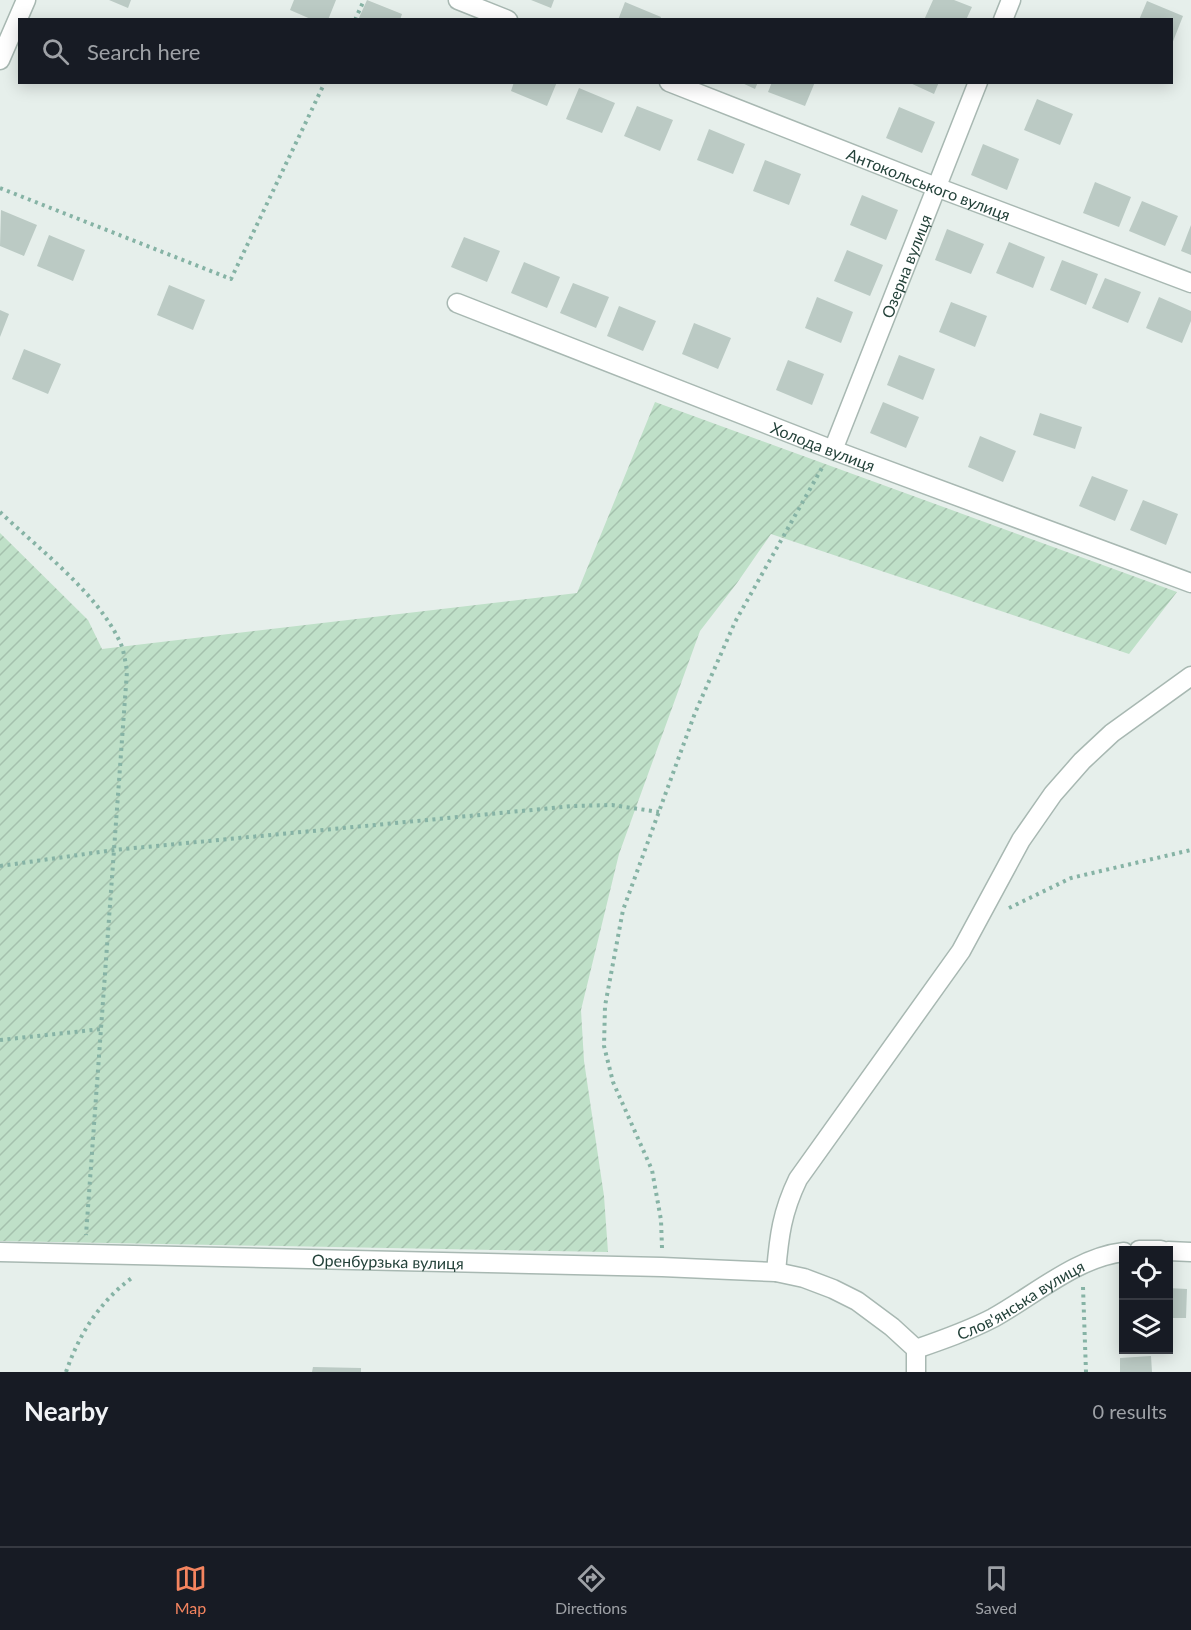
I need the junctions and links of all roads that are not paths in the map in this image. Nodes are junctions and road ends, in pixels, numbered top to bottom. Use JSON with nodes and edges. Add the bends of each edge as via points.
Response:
{"nodes":[{"id":1,"x":26,"y":0,"type":"edge"},
{"id":2,"x":458,"y":0,"type":"edge"},
{"id":3,"x":1011,"y":0,"type":"edge"},
{"id":4,"x":18,"y":18,"type":"edge"},
{"id":5,"x":18,"y":18,"type":"edge"},
{"id":6,"x":503,"y":18,"type":"edge"},
{"id":7,"x":1004,"y":18,"type":"edge"},
{"id":8,"x":0,"y":60,"type":"edge"},
{"id":9,"x":674,"y":84,"type":"edge"},
{"id":10,"x":977,"y":84,"type":"edge"},
{"id":11,"x":936,"y":187,"type":"junction"},
{"id":12,"x":1191,"y":283,"type":"edge"},
{"id":13,"x":457,"y":303,"type":"dead end"},
{"id":14,"x":833,"y":450,"type":"junction"},
{"id":15,"x":1191,"y":583,"type":"edge"},
{"id":16,"x":1191,"y":676,"type":"edge"},
{"id":17,"x":1173,"y":1251,"type":"edge"},
{"id":18,"x":0,"y":1252,"type":"edge"},
{"id":19,"x":1119,"y":1252,"type":"edge"},
{"id":20,"x":1191,"y":1252,"type":"edge"},
{"id":21,"x":776,"y":1272,"type":"junction"},
{"id":22,"x":916,"y":1349,"type":"junction"},
{"id":23,"x":916,"y":1372,"type":"edge"}],
"edges":[{"from":1,"to":4,"type":"street"},
{"from":2,"to":6,"type":"street"},
{"from":3,"to":7,"type":"street"},
{"from":5,"to":8,"type":"street"},
{"from":9,"to":11,"type":"street","name":"Антокольського вулиця"},
{"from":10,"to":11,"type":"street","name":"Озерна вулиця"},
{"from":11,"to":12,"type":"street","name":"Антокольського вулиця"},
{"from":11,"to":14,"type":"street","name":"Озерна вулиця"},
{"from":13,"to":14,"type":"street","name":"Холода вулиця"},
{"from":14,"to":15,"type":"street","name":"Холода вулиця"},
{"from":16,"to":21,"type":"street","via":[[1112,733],[1053,794],[1021,840],[937,987],[798,1179],[779,1235]]},
{"from":17,"to":20,"type":"street"},
{"from":18,"to":21,"type":"street","name":"Оренбурзька вулиця"},
{"from":19,"to":22,"type":"street","name":"Слов'янська вулиця","via":[[1082,1265],[971,1328]]},
{"from":21,"to":22,"type":"street","name":"Оренбурзька вулиця","via":[[804,1278],[857,1301]]},
{"from":22,"to":23,"type":"street"}]}
